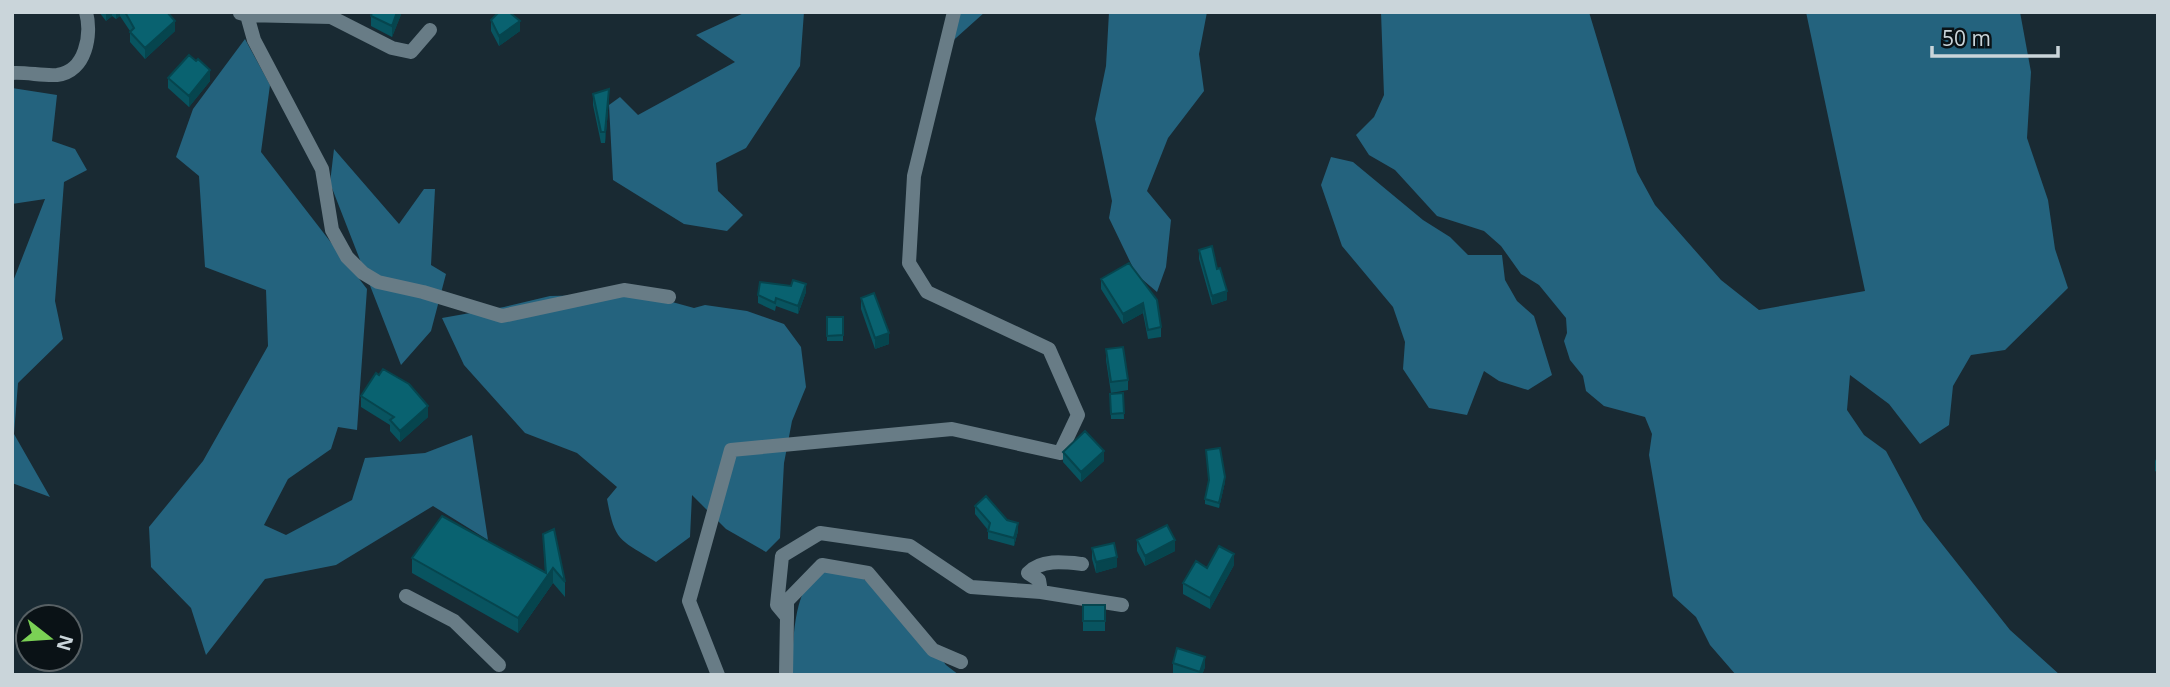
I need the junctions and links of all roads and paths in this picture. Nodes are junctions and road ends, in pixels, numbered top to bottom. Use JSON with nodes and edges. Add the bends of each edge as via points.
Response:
{"nodes":[{"id":1,"x":86,"y":12,"type":"edge"},
{"id":2,"x":954,"y":12,"type":"edge"},
{"id":3,"x":243,"y":14,"type":"edge"},
{"id":4,"x":430,"y":30,"type":"dead end"},
{"id":5,"x":12,"y":73,"type":"edge"},
{"id":6,"x":668,"y":298,"type":"dead end"},
{"id":7,"x":1082,"y":564,"type":"dead end"},
{"id":8,"x":1041,"y":592,"type":"junction"},
{"id":9,"x":406,"y":596,"type":"dead end"},
{"id":10,"x":1122,"y":605,"type":"dead end"},
{"id":11,"x":787,"y":618,"type":"junction"},
{"id":12,"x":961,"y":663,"type":"dead end"},
{"id":13,"x":499,"y":665,"type":"dead end"},
{"id":14,"x":719,"y":675,"type":"edge"},
{"id":15,"x":786,"y":675,"type":"edge"}],
"edges":[{"from":1,"to":5,"type":"street","via":[[90,27],[84,55],[74,68],[60,75]]},
{"from":2,"to":14,"type":"street","via":[[914,176],[909,262],[927,292],[1049,349],[1079,415],[1060,453],[952,429],[731,450],[689,601]]},
{"from":3,"to":4,"type":"street","via":[[331,17],[392,48],[411,52]]},
{"from":3,"to":6,"type":"street","via":[[322,169],[332,230],[363,274],[502,316],[624,290]]},
{"from":7,"to":8,"type":"street","via":[[1034,566],[1028,573],[1039,580]]},
{"from":8,"to":10,"type":"street"},
{"from":8,"to":11,"type":"street","via":[[971,587],[910,546],[820,533],[782,556],[778,605]]},
{"from":9,"to":13,"type":"street","via":[[454,621]]},
{"from":11,"to":12,"type":"street","via":[[787,601],[822,565],[868,573],[933,650]]},
{"from":11,"to":15,"type":"street"}]}
